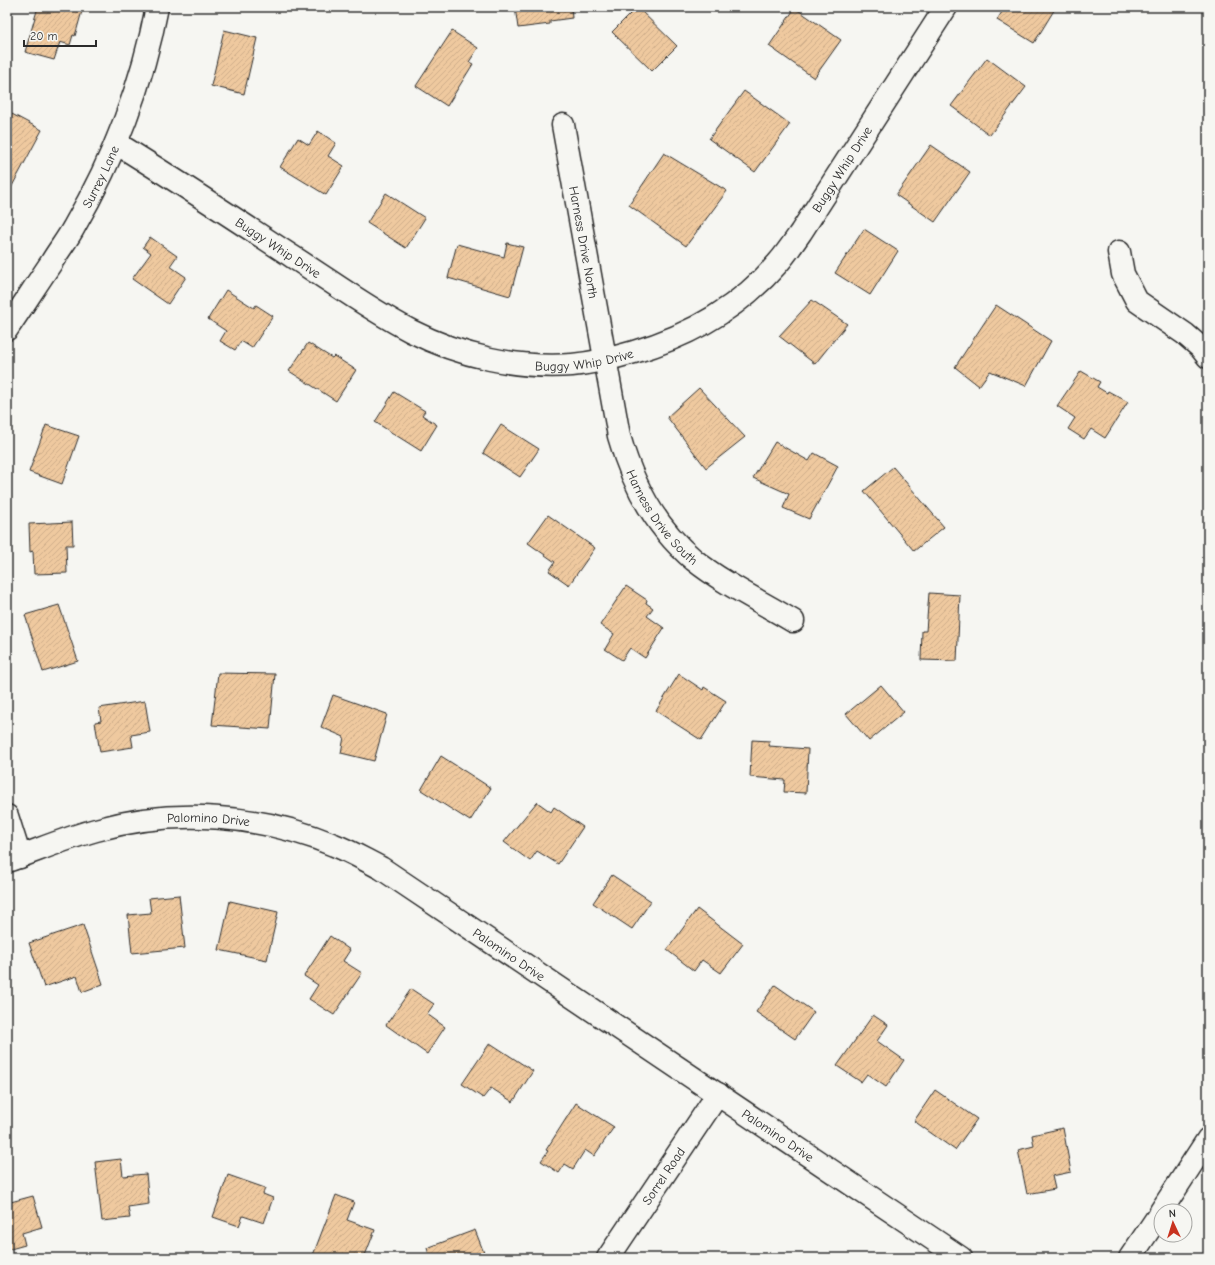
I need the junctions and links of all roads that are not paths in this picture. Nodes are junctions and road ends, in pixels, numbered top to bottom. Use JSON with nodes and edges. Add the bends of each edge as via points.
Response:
{"nodes":[{"id":1,"x":157,"y":7,"type":"edge"},
{"id":2,"x":946,"y":7,"type":"edge"},
{"id":3,"x":563,"y":125,"type":"dead end"},
{"id":4,"x":116,"y":143,"type":"junction"},
{"id":5,"x":1119,"y":252,"type":"dead end"},
{"id":6,"x":7,"y":329,"type":"edge"},
{"id":7,"x":1208,"y":357,"type":"edge"},
{"id":8,"x":606,"y":360,"type":"junction"},
{"id":9,"x":793,"y":621,"type":"dead end"},
{"id":10,"x":7,"y":816,"type":"edge"},
{"id":11,"x":14,"y":859,"type":"edge"},
{"id":12,"x":718,"y":1094,"type":"junction"},
{"id":13,"x":1208,"y":1139,"type":"edge"},
{"id":14,"x":1166,"y":1203,"type":"edge"},
{"id":15,"x":1153,"y":1223,"type":"edge"},
{"id":16,"x":608,"y":1258,"type":"edge"},
{"id":17,"x":961,"y":1258,"type":"edge"},
{"id":18,"x":1130,"y":1258,"type":"edge"}],
"edges":[{"from":1,"to":4,"type":"street","name":"Surrey Lane","via":[[132,102]]},
{"from":2,"to":8,"type":"street","name":"Buggy Whip Drive","via":[[801,232],[778,263],[750,291],[719,315],[685,334]]},
{"from":3,"to":8,"type":"street","name":"Harness Drive North"},
{"from":4,"to":6,"type":"street","name":"Surrey Lane","via":[[96,188],[73,229]]},
{"from":4,"to":8,"type":"street","name":"Buggy Whip Drive","via":[[368,306],[411,331],[458,350],[494,360],[533,365],[572,365]]},
{"from":5,"to":7,"type":"street","via":[[1123,274],[1137,300],[1185,334]]},
{"from":8,"to":9,"type":"street","name":"Harness Drive South","via":[[624,454],[635,483],[651,511],[671,537],[693,559],[719,578]]},
{"from":10,"to":11,"type":"street"},
{"from":11,"to":12,"type":"street","name":"Palomino Drive","via":[[96,830],[133,822],[184,817],[235,819],[286,828],[335,845],[381,868]]},
{"from":12,"to":16,"type":"street","name":"Sorrel Road"},
{"from":12,"to":17,"type":"street","name":"Palomino Drive"},
{"from":13,"to":14,"type":"street"},
{"from":15,"to":18,"type":"street"}]}
